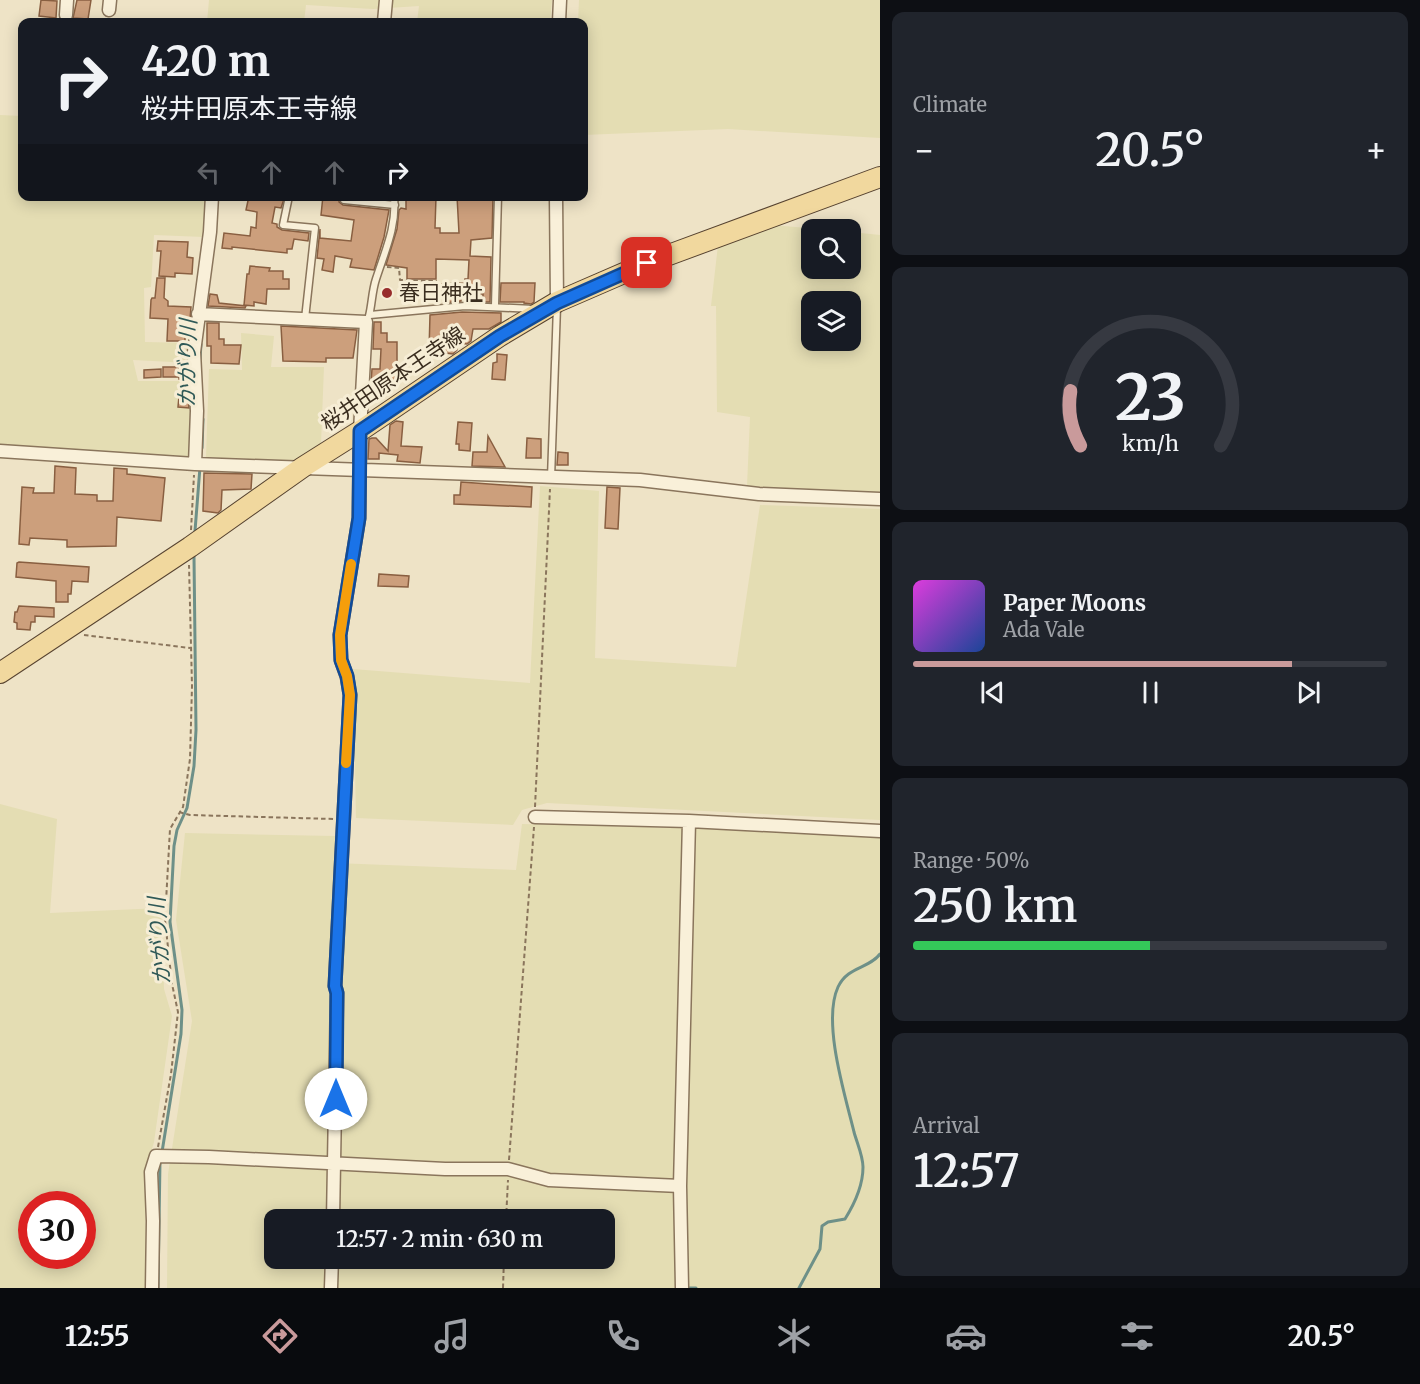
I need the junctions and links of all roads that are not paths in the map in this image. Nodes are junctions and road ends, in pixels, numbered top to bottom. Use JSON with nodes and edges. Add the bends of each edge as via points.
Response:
{"nodes":[{"id":1,"x":67,"y":0,"type":"edge"},
{"id":2,"x":386,"y":0,"type":"edge"},
{"id":3,"x":560,"y":0,"type":"edge"},
{"id":4,"x":66,"y":15,"type":"dead end"},
{"id":5,"x":384,"y":18,"type":"edge"},
{"id":6,"x":559,"y":18,"type":"edge"},
{"id":7,"x":880,"y":177,"type":"edge"},
{"id":8,"x":212,"y":201,"type":"edge"},
{"id":9,"x":288,"y":201,"type":"dead end"},
{"id":10,"x":354,"y":201,"type":"edge"},
{"id":11,"x":395,"y":201,"type":"edge"},
{"id":12,"x":498,"y":201,"type":"edge"},
{"id":13,"x":556,"y":201,"type":"edge"},
{"id":14,"x":395,"y":205,"type":"junction"},
{"id":15,"x":495,"y":306,"type":"junction"},
{"id":16,"x":551,"y":306,"type":"junction"},
{"id":17,"x":198,"y":314,"type":"junction"},
{"id":18,"x":368,"y":318,"type":"junction"},
{"id":19,"x":305,"y":319,"type":"junction"},
{"id":20,"x":360,"y":431,"type":"junction"},
{"id":21,"x":0,"y":451,"type":"edge"},
{"id":22,"x":195,"y":464,"type":"junction"},
{"id":23,"x":303,"y":467,"type":"junction"},
{"id":24,"x":359,"y":470,"type":"junction"},
{"id":25,"x":551,"y":478,"type":"junction"},
{"id":26,"x":880,"y":499,"type":"edge"},
{"id":27,"x":0,"y":673,"type":"edge"},
{"id":28,"x":535,"y":817,"type":"road end"},
{"id":29,"x":689,"y":821,"type":"junction"},
{"id":30,"x":880,"y":831,"type":"edge"},
{"id":31,"x":336,"y":1163,"type":"junction"},
{"id":32,"x":680,"y":1186,"type":"junction"},
{"id":33,"x":334,"y":1209,"type":"edge"},
{"id":34,"x":332,"y":1269,"type":"edge"},
{"id":35,"x":681,"y":1286,"type":"edge"},
{"id":36,"x":152,"y":1288,"type":"edge"},
{"id":37,"x":331,"y":1288,"type":"edge"}],
"edges":[{"from":1,"to":4,"type":"street"},
{"from":2,"to":5,"type":"street"},
{"from":3,"to":6,"type":"street"},
{"from":7,"to":16,"type":"main road","name":"桜井田原本王寺線","via":[[647,263]]},
{"from":8,"to":17,"type":"street"},
{"from":9,"to":19,"type":"lane","via":[[283,225],[315,228]]},
{"from":10,"to":14,"type":"lane"},
{"from":11,"to":14,"type":"lane"},
{"from":12,"to":15,"type":"lane"},
{"from":13,"to":16,"type":"street"},
{"from":14,"to":18,"type":"lane","via":[[392,232]]},
{"from":15,"to":16,"type":"lane"},
{"from":15,"to":18,"type":"lane","via":[[431,308]]},
{"from":16,"to":20,"type":"main road","name":"桜井田原本王寺線"},
{"from":16,"to":25,"type":"lane"},
{"from":17,"to":19,"type":"street"},
{"from":17,"to":22,"type":"street","via":[[194,352]]},
{"from":18,"to":19,"type":"street"},
{"from":18,"to":20,"type":"street"},
{"from":20,"to":23,"type":"main road","name":"桜井田原本王寺線"},
{"from":20,"to":24,"type":"street"},
{"from":21,"to":22,"type":"street"},
{"from":22,"to":23,"type":"street"},
{"from":23,"to":24,"type":"street"},
{"from":23,"to":27,"type":"main road","name":"桜井田原本王寺線"},
{"from":24,"to":25,"type":"street"},
{"from":24,"to":31,"type":"street","via":[[359,518],[340,635],[341,660],[350,695],[335,986]]},
{"from":25,"to":26,"type":"street","via":[[640,480],[759,494]]},
{"from":28,"to":29,"type":"street"},
{"from":29,"to":30,"type":"street"},
{"from":29,"to":32,"type":"street"},
{"from":31,"to":32,"type":"street","via":[[508,1169],[549,1180]]},
{"from":31,"to":33,"type":"street"},
{"from":31,"to":36,"type":"street","via":[[156,1156],[151,1172]]},
{"from":32,"to":35,"type":"street"},
{"from":34,"to":37,"type":"street"}]}
